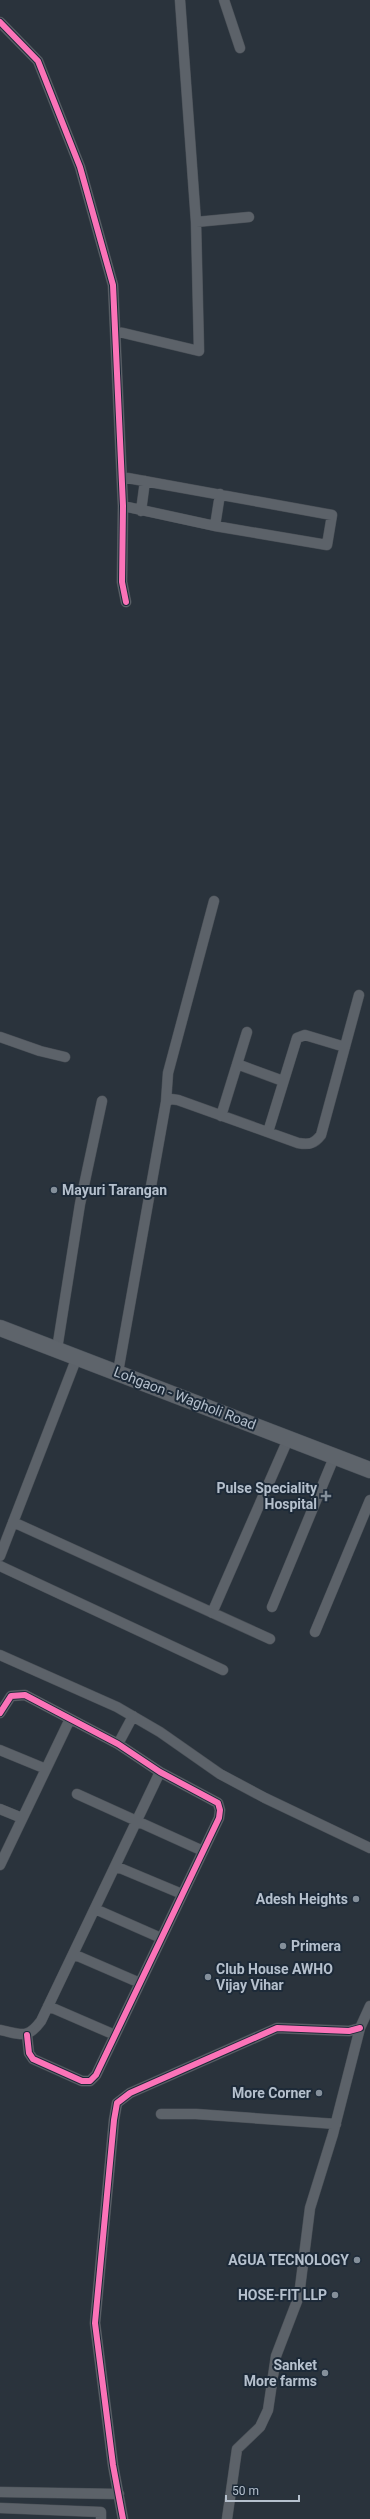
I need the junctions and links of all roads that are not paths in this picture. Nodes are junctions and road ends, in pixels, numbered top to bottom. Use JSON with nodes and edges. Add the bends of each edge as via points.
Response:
{"nodes":[{"id":1,"x":180,"y":0,"type":"edge"},
{"id":2,"x":224,"y":0,"type":"edge"},
{"id":3,"x":0,"y":22,"type":"edge"},
{"id":4,"x":240,"y":48,"type":"dead end"},
{"id":5,"x":249,"y":217,"type":"dead end"},
{"id":6,"x":196,"y":222,"type":"junction"},
{"id":7,"x":115,"y":331,"type":"junction"},
{"id":8,"x":122,"y":477,"type":"junction"},
{"id":9,"x":146,"y":481,"type":"junction"},
{"id":10,"x":220,"y":494,"type":"junction"},
{"id":11,"x":123,"y":506,"type":"junction"},
{"id":12,"x":141,"y":511,"type":"junction"},
{"id":13,"x":215,"y":526,"type":"junction"},
{"id":14,"x":126,"y":602,"type":"dead end"},
{"id":15,"x":214,"y":901,"type":"dead end"},
{"id":16,"x":358,"y":995,"type":"dead end"},
{"id":17,"x":248,"y":1032,"type":"dead end"},
{"id":18,"x":0,"y":1037,"type":"edge"},
{"id":19,"x":345,"y":1047,"type":"junction"},
{"id":20,"x":65,"y":1056,"type":"dead end"},
{"id":21,"x":237,"y":1064,"type":"junction"},
{"id":22,"x":283,"y":1081,"type":"junction"},
{"id":23,"x":102,"y":1101,"type":"dead end"},
{"id":24,"x":166,"y":1102,"type":"junction"},
{"id":25,"x":221,"y":1116,"type":"junction"},
{"id":26,"x":268,"y":1132,"type":"junction"},
{"id":27,"x":0,"y":1328,"type":"edge"},
{"id":28,"x":58,"y":1349,"type":"junction"},
{"id":29,"x":76,"y":1357,"type":"junction"},
{"id":30,"x":118,"y":1372,"type":"junction"},
{"id":31,"x":289,"y":1437,"type":"junction"},
{"id":32,"x":334,"y":1455,"type":"junction"},
{"id":33,"x":370,"y":1470,"type":"edge"},
{"id":34,"x":370,"y":1500,"type":"edge"},
{"id":35,"x":13,"y":1522,"type":"junction"},
{"id":36,"x":0,"y":1556,"type":"edge"},
{"id":37,"x":0,"y":1566,"type":"edge"},
{"id":38,"x":272,"y":1607,"type":"dead end"},
{"id":39,"x":212,"y":1613,"type":"junction"},
{"id":40,"x":315,"y":1632,"type":"dead end"},
{"id":41,"x":270,"y":1639,"type":"dead end"},
{"id":42,"x":0,"y":1655,"type":"edge"},
{"id":43,"x":223,"y":1670,"type":"dead end"},
{"id":44,"x":0,"y":1713,"type":"edge"},
{"id":45,"x":133,"y":1716,"type":"junction"},
{"id":46,"x":70,"y":1719,"type":"junction"},
{"id":47,"x":118,"y":1744,"type":"junction"},
{"id":48,"x":0,"y":1750,"type":"edge"},
{"id":49,"x":46,"y":1769,"type":"junction"},
{"id":50,"x":160,"y":1772,"type":"junction"},
{"id":51,"x":77,"y":1794,"type":"dead end"},
{"id":52,"x":0,"y":1809,"type":"edge"},
{"id":53,"x":22,"y":1818,"type":"junction"},
{"id":54,"x":136,"y":1822,"type":"junction"},
{"id":55,"x":370,"y":1848,"type":"edge"},
{"id":56,"x":203,"y":1851,"type":"junction"},
{"id":57,"x":0,"y":1865,"type":"edge"},
{"id":58,"x":115,"y":1866,"type":"junction"},
{"id":59,"x":182,"y":1894,"type":"junction"},
{"id":60,"x":95,"y":1909,"type":"junction"},
{"id":61,"x":161,"y":1938,"type":"junction"},
{"id":62,"x":73,"y":1954,"type":"junction"},
{"id":63,"x":140,"y":1983,"type":"junction"},
{"id":64,"x":48,"y":2006,"type":"junction"},
{"id":65,"x":370,"y":2006,"type":"edge"},
{"id":66,"x":360,"y":2028,"type":"junction"},
{"id":67,"x":0,"y":2030,"type":"edge"},
{"id":68,"x":27,"y":2035,"type":"junction"},
{"id":69,"x":115,"y":2035,"type":"junction"},
{"id":70,"x":161,"y":2114,"type":"dead end"},
{"id":71,"x":336,"y":2124,"type":"junction"},
{"id":72,"x":0,"y":2492,"type":"edge"},
{"id":73,"x":119,"y":2494,"type":"junction"},
{"id":74,"x":0,"y":2508,"type":"edge"},
{"id":75,"x":101,"y":2519,"type":"edge"},
{"id":76,"x":123,"y":2519,"type":"edge"},
{"id":77,"x":227,"y":2519,"type":"edge"}],
"edges":[{"from":1,"to":6,"type":"street"},
{"from":2,"to":4,"type":"street"},
{"from":3,"to":7,"type":"street","via":[[38,61],[80,167],[113,285]]},
{"from":5,"to":6,"type":"street"},
{"from":6,"to":7,"type":"street","via":[[199,352]]},
{"from":7,"to":8,"type":"street"},
{"from":8,"to":9,"type":"street"},
{"from":8,"to":11,"type":"street"},
{"from":9,"to":10,"type":"street"},
{"from":9,"to":12,"type":"street"},
{"from":10,"to":13,"type":"street"},
{"from":10,"to":13,"type":"street","via":[[332,515],[327,545]]},
{"from":11,"to":12,"type":"street"},
{"from":11,"to":14,"type":"street","via":[[122,582]]},
{"from":12,"to":13,"type":"street"},
{"from":15,"to":24,"type":"street","via":[[168,1073]]},
{"from":16,"to":19,"type":"street"},
{"from":17,"to":21,"type":"street"},
{"from":18,"to":20,"type":"street","via":[[40,1051]]},
{"from":19,"to":22,"type":"street","via":[[300,1035],[295,1042]]},
{"from":19,"to":26,"type":"street","via":[[321,1135],[315,1142],[308,1145],[298,1143]]},
{"from":21,"to":22,"type":"street"},
{"from":21,"to":25,"type":"street"},
{"from":22,"to":26,"type":"street"},
{"from":23,"to":28,"type":"street","via":[[80,1204]]},
{"from":24,"to":25,"type":"street","via":[[171,1099],[178,1100]]},
{"from":24,"to":30,"type":"street"},
{"from":25,"to":26,"type":"street"},
{"from":27,"to":28,"type":"main road","name":"Lohgaon - Wagholi Road"},
{"from":28,"to":29,"type":"main road","name":"Lohgaon - Wagholi Road"},
{"from":29,"to":30,"type":"main road","name":"Lohgaon - Wagholi Road"},
{"from":29,"to":35,"type":"street"},
{"from":30,"to":31,"type":"main road","name":"Lohgaon - Wagholi Road"},
{"from":31,"to":32,"type":"main road","name":"Lohgaon - Wagholi Road"},
{"from":31,"to":39,"type":"street"},
{"from":32,"to":33,"type":"main road","name":"Lohgaon - Wagholi Road"},
{"from":32,"to":38,"type":"street"},
{"from":34,"to":40,"type":"street"},
{"from":35,"to":36,"type":"street"},
{"from":35,"to":39,"type":"street"},
{"from":37,"to":43,"type":"street"},
{"from":39,"to":41,"type":"street"},
{"from":42,"to":45,"type":"street"},
{"from":44,"to":46,"type":"street","via":[[11,1696],[25,1695]]},
{"from":45,"to":47,"type":"street"},
{"from":45,"to":55,"type":"street","via":[[220,1774]]},
{"from":46,"to":47,"type":"street"},
{"from":46,"to":49,"type":"street"},
{"from":47,"to":50,"type":"street"},
{"from":48,"to":49,"type":"street"},
{"from":49,"to":53,"type":"street"},
{"from":50,"to":54,"type":"street"},
{"from":50,"to":56,"type":"street","via":[[218,1803],[219,1818]]},
{"from":51,"to":54,"type":"street"},
{"from":52,"to":53,"type":"street"},
{"from":53,"to":57,"type":"street"},
{"from":54,"to":56,"type":"street"},
{"from":54,"to":58,"type":"street"},
{"from":56,"to":59,"type":"street"},
{"from":58,"to":59,"type":"street"},
{"from":58,"to":60,"type":"street"},
{"from":59,"to":61,"type":"street"},
{"from":60,"to":61,"type":"street"},
{"from":60,"to":62,"type":"street"},
{"from":61,"to":63,"type":"street"},
{"from":62,"to":63,"type":"street"},
{"from":62,"to":64,"type":"street"},
{"from":63,"to":69,"type":"street"},
{"from":64,"to":68,"type":"street","via":[[33,2032]]},
{"from":64,"to":69,"type":"street"},
{"from":65,"to":66,"type":"street"},
{"from":66,"to":71,"type":"street"},
{"from":66,"to":73,"type":"street","via":[[349,2031],[277,2028],[130,2093],[117,2103],[95,2323]]},
{"from":67,"to":68,"type":"street"},
{"from":68,"to":69,"type":"street","via":[[28,2053],[33,2059],[82,2081],[90,2081],[96,2075]]},
{"from":70,"to":71,"type":"street","via":[[204,2114]]},
{"from":71,"to":77,"type":"street","via":[[310,2208],[299,2296],[276,2356],[268,2410],[260,2427],[236,2449]]},
{"from":72,"to":73,"type":"street"},
{"from":73,"to":76,"type":"street"},
{"from":74,"to":75,"type":"street","via":[[101,2512]]}]}
